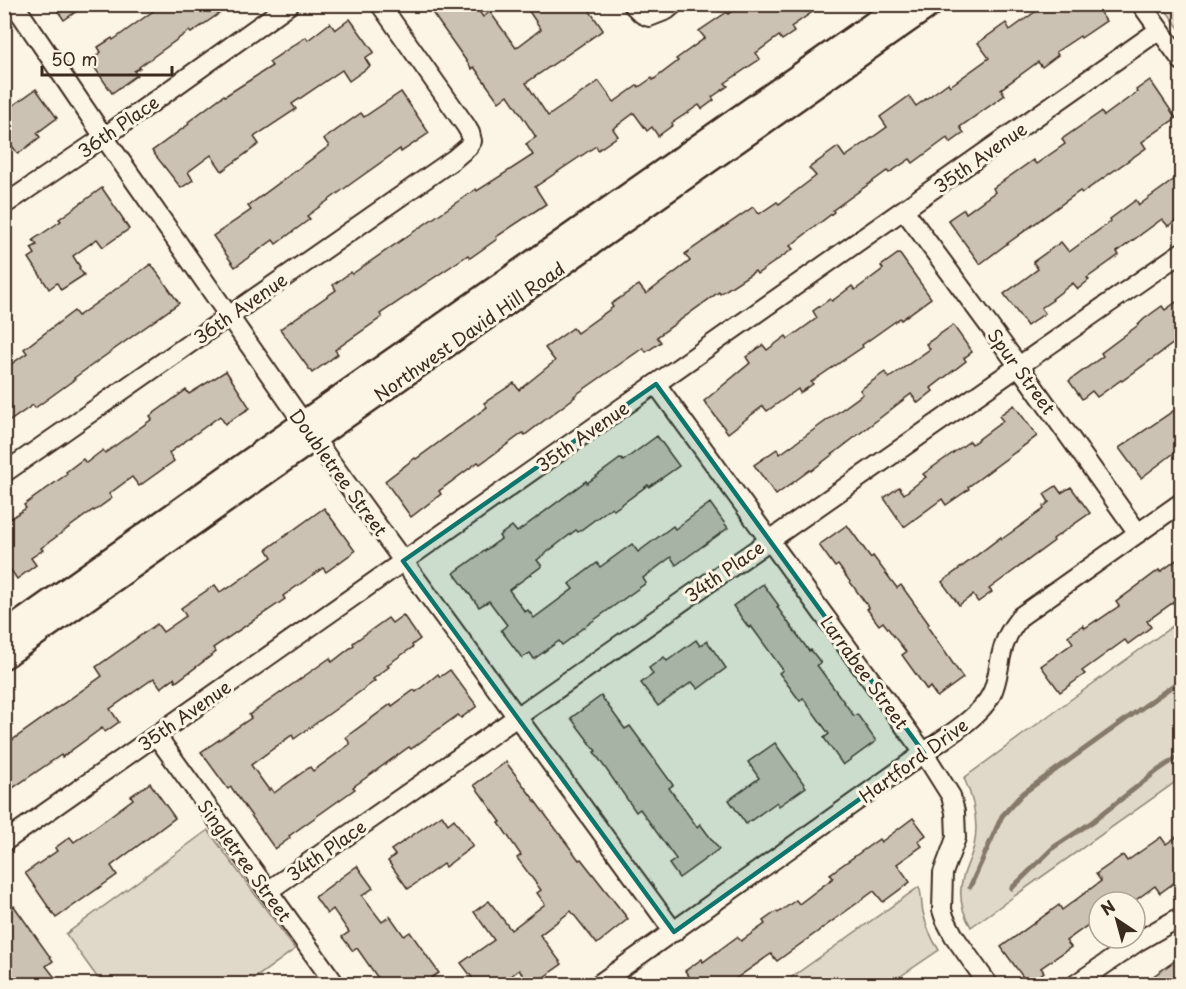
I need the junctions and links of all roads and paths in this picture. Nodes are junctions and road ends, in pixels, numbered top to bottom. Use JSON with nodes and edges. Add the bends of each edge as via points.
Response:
{"nodes":[{"id":1,"x":14,"y":4,"type":"edge"},
{"id":2,"x":290,"y":4,"type":"edge"},
{"id":3,"x":380,"y":4,"type":"edge"},
{"id":4,"x":632,"y":4,"type":"edge"},
{"id":5,"x":674,"y":4,"type":"edge"},
{"id":6,"x":901,"y":4,"type":"edge"},
{"id":7,"x":932,"y":4,"type":"edge"},
{"id":8,"x":1141,"y":4,"type":"edge"},
{"id":9,"x":1160,"y":30,"type":"junction"},
{"id":10,"x":1182,"y":61,"type":"edge"},
{"id":11,"x":104,"y":137,"type":"junction"},
{"id":12,"x":4,"y":205,"type":"edge"},
{"id":13,"x":904,"y":210,"type":"junction"},
{"id":14,"x":1182,"y":252,"type":"edge"},
{"id":15,"x":228,"y":316,"type":"junction"},
{"id":16,"x":1018,"y":365,"type":"junction"},
{"id":17,"x":657,"y":384,"type":"junction"},
{"id":18,"x":310,"y":431,"type":"junction"},
{"id":19,"x":4,"y":473,"type":"edge"},
{"id":20,"x":1182,"y":502,"type":"edge"},
{"id":21,"x":1138,"y":533,"type":"junction"},
{"id":22,"x":769,"y":540,"type":"junction"},
{"id":23,"x":403,"y":561,"type":"junction"},
{"id":24,"x":4,"y":634,"type":"edge"},
{"id":25,"x":4,"y":657,"type":"edge"},
{"id":26,"x":517,"y":717,"type":"junction"},
{"id":27,"x":156,"y":735,"type":"junction"},
{"id":28,"x":924,"y":753,"type":"junction"},
{"id":29,"x":4,"y":842,"type":"edge"},
{"id":30,"x":267,"y":891,"type":"junction"},
{"id":31,"x":1182,"y":916,"type":"edge"},
{"id":32,"x":674,"y":932,"type":"junction"},
{"id":33,"x":335,"y":984,"type":"edge"},
{"id":34,"x":599,"y":984,"type":"edge"},
{"id":35,"x":988,"y":984,"type":"edge"},
{"id":36,"x":1076,"y":984,"type":"edge"}],
"edges":[{"from":1,"to":11,"type":"street","name":"Doubletree Street"},
{"from":2,"to":11,"type":"street","name":"36th Place"},
{"from":3,"to":15,"type":"street","name":"36th Avenue","via":[[466,126],[472,141],[454,159]]},
{"from":4,"to":5,"type":"street","via":[[649,17]]},
{"from":6,"to":18,"type":"street","name":"Northwest David Hill Road"},
{"from":7,"to":18,"type":"street","name":"Northwest David Hill Road"},
{"from":8,"to":9,"type":"street"},
{"from":9,"to":10,"type":"street"},
{"from":9,"to":13,"type":"street","name":"35th Avenue"},
{"from":11,"to":12,"type":"street","name":"36th Place"},
{"from":11,"to":15,"type":"street","name":"Doubletree Street"},
{"from":13,"to":16,"type":"street","name":"Spur Street"},
{"from":13,"to":17,"type":"street","name":"35th Avenue"},
{"from":14,"to":16,"type":"street","name":"34th Place"},
{"from":15,"to":18,"type":"street","name":"Doubletree Street"},
{"from":15,"to":19,"type":"street","name":"36th Avenue"},
{"from":16,"to":21,"type":"street","name":"Spur Street"},
{"from":16,"to":22,"type":"street","name":"34th Place"},
{"from":17,"to":22,"type":"street","name":"Larrabee Street"},
{"from":17,"to":23,"type":"street","name":"35th Avenue"},
{"from":18,"to":23,"type":"street","name":"Doubletree Street"},
{"from":18,"to":24,"type":"street","name":"Northwest David Hill Road"},
{"from":18,"to":25,"type":"street","name":"Northwest David Hill Road"},
{"from":20,"to":21,"type":"street","name":"Hartford Drive"},
{"from":21,"to":28,"type":"street","name":"Hartford Drive","via":[[1021,616],[1005,642],[990,697],[969,720]]},
{"from":22,"to":26,"type":"street","name":"34th Place"},
{"from":22,"to":28,"type":"street","name":"Larrabee Street"},
{"from":23,"to":26,"type":"street","name":"Doubletree Street"},
{"from":23,"to":27,"type":"street","name":"35th Avenue"},
{"from":26,"to":30,"type":"street","name":"34th Place"},
{"from":26,"to":32,"type":"street","name":"Doubletree Street"},
{"from":27,"to":29,"type":"street","name":"35th Avenue"},
{"from":27,"to":30,"type":"street","name":"Singletree Street"},
{"from":28,"to":32,"type":"street","name":"Hartford Drive"},
{"from":28,"to":35,"type":"street","name":"Larrabee Street","via":[[951,796],[955,812],[956,838],[942,873],[942,910],[954,936]]},
{"from":30,"to":33,"type":"street","name":"Singletree Street"},
{"from":31,"to":36,"type":"street"},
{"from":32,"to":34,"type":"street","name":"Hartford Drive"}]}
